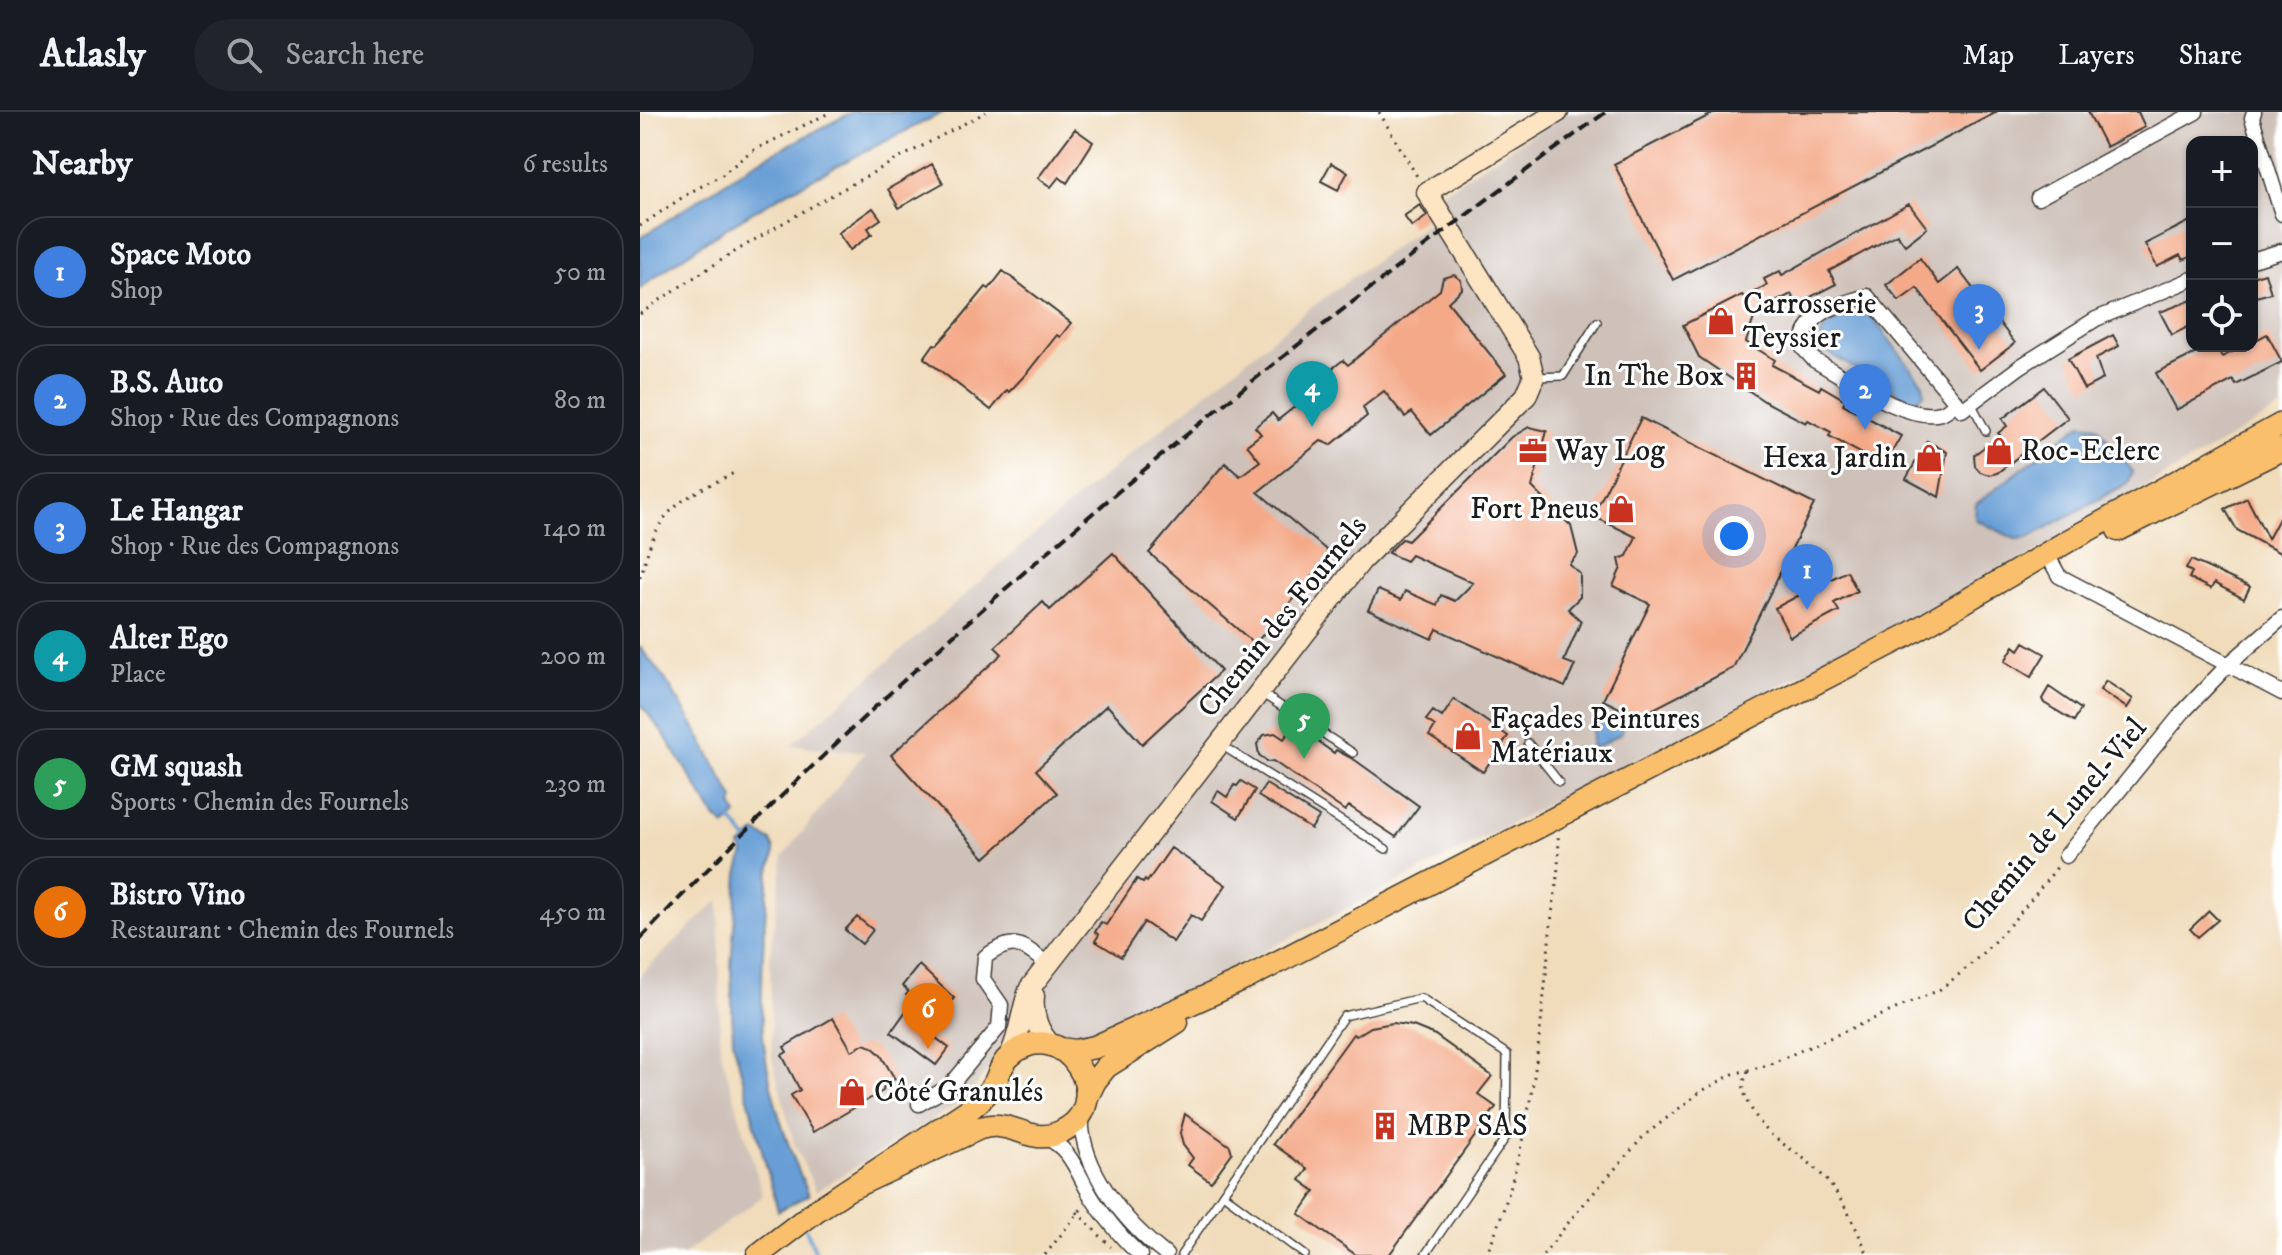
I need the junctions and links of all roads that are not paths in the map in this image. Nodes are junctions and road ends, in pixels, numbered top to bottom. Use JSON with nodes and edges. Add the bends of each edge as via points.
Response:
{"nodes":[{"id":1,"x":1558,"y":112,"type":"edge"},
{"id":2,"x":2196,"y":112,"type":"edge"},
{"id":3,"x":2254,"y":112,"type":"edge"},
{"id":4,"x":2276,"y":179,"type":"edge"},
{"id":5,"x":2038,"y":198,"type":"dead end"},
{"id":6,"x":2282,"y":214,"type":"edge"},
{"id":7,"x":2282,"y":251,"type":"edge"},
{"id":8,"x":2258,"y":258,"type":"edge"},
{"id":9,"x":2190,"y":280,"type":"edge"},
{"id":10,"x":1597,"y":322,"type":"dead end"},
{"id":11,"x":1534,"y":377,"type":"junction"},
{"id":12,"x":1963,"y":403,"type":"junction"},
{"id":13,"x":2282,"y":424,"type":"edge"},
{"id":14,"x":1986,"y":431,"type":"dead end"},
{"id":15,"x":2282,"y":449,"type":"edge"},
{"id":16,"x":2053,"y":565,"type":"junction"},
{"id":17,"x":2282,"y":618,"type":"edge"},
{"id":18,"x":1906,"y":636,"type":"junction"},
{"id":19,"x":2228,"y":665,"type":"junction"},
{"id":20,"x":1259,"y":692,"type":"junction"},
{"id":21,"x":2282,"y":693,"type":"edge"},
{"id":22,"x":1219,"y":743,"type":"junction"},
{"id":23,"x":1528,"y":743,"type":"dead end"},
{"id":24,"x":1353,"y":753,"type":"dead end"},
{"id":25,"x":1559,"y":782,"type":"dead end"},
{"id":26,"x":1386,"y":849,"type":"dead end"},
{"id":27,"x":2066,"y":856,"type":"road end"},
{"id":28,"x":1047,"y":968,"type":"junction"},
{"id":29,"x":1249,"y":977,"type":"junction"},
{"id":30,"x":1056,"y":1048,"type":"junction"},
{"id":31,"x":1010,"y":1055,"type":"junction"},
{"id":32,"x":995,"y":1083,"type":"junction"},
{"id":33,"x":919,"y":1104,"type":"dead end"},
{"id":34,"x":1084,"y":1105,"type":"junction"},
{"id":35,"x":1018,"y":1131,"type":"junction"},
{"id":36,"x":1044,"y":1137,"type":"junction"},
{"id":37,"x":847,"y":1190,"type":"junction"},
{"id":38,"x":1223,"y":1194,"type":"junction"},
{"id":39,"x":758,"y":1255,"type":"edge"},
{"id":40,"x":1140,"y":1255,"type":"edge"},
{"id":41,"x":1166,"y":1255,"type":"edge"},
{"id":42,"x":1181,"y":1255,"type":"edge"},
{"id":43,"x":1305,"y":1255,"type":"edge"},
{"id":44,"x":1425,"y":1255,"type":"edge"}],
"edges":[{"from":1,"to":11,"type":"street","via":[[1427,192],[1529,357]]},
{"from":2,"to":5,"type":"street"},
{"from":3,"to":4,"type":"street"},
{"from":4,"to":6,"type":"street"},
{"from":7,"to":8,"type":"street"},
{"from":9,"to":12,"type":"street","via":[[2096,319]]},
{"from":10,"to":11,"type":"lane","via":[[1563,376]]},
{"from":11,"to":20,"type":"street","name":"Chemin des Fournels","via":[[1526,396],[1361,561]]},
{"from":12,"to":12,"type":"street","via":[[1867,296],[1813,319],[1802,334],[1803,348],[1814,360],[1904,411],[1943,413]]},
{"from":12,"to":14,"type":"lane"},
{"from":13,"to":18,"type":"main road"},
{"from":15,"to":16,"type":"main road"},
{"from":16,"to":18,"type":"main road","via":[[1939,627]]},
{"from":16,"to":19,"type":"street","via":[[2059,576]]},
{"from":17,"to":19,"type":"street","name":"Chemin de Lunel-Viel"},
{"from":18,"to":29,"type":"main road"},
{"from":19,"to":21,"type":"street"},
{"from":19,"to":27,"type":"street","name":"Chemin de Lunel-Viel","via":[[2158,741]]},
{"from":20,"to":22,"type":"street","name":"Chemin des Fournels"},
{"from":20,"to":24,"type":"lane"},
{"from":22,"to":26,"type":"lane"},
{"from":22,"to":28,"type":"street","name":"Chemin des Fournels"},
{"from":23,"to":25,"type":"lane"},
{"from":28,"to":30,"type":"street","name":"Chemin des Fournels","via":[[1035,991],[1034,1012],[1041,1032]]},
{"from":28,"to":31,"type":"street","name":"Chemin des Fournels","via":[[1030,988]]},
{"from":28,"to":33,"type":"street","via":[[1020,944],[1002,945],[985,957],[983,979],[1001,1005],[999,1027],[950,1086]]},
{"from":29,"to":30,"type":"main road","via":[[1095,1047]]},
{"from":29,"to":34,"type":"main road","via":[[1106,1067]]},
{"from":30,"to":31,"type":"main road","via":[[1037,1044]]},
{"from":30,"to":34,"type":"main road","via":[[1081,1068],[1087,1088]]},
{"from":31,"to":32,"type":"main road"},
{"from":32,"to":35,"type":"main road","via":[[1000,1113]]},
{"from":32,"to":37,"type":"main road","via":[[970,1109]]},
{"from":34,"to":36,"type":"main road","via":[[1066,1129]]},
{"from":34,"to":41,"type":"street","via":[[1084,1140],[1102,1183],[1128,1221]]},
{"from":35,"to":36,"type":"main road"},
{"from":35,"to":37,"type":"main road","via":[[980,1128]]},
{"from":36,"to":40,"type":"street","via":[[1070,1156],[1093,1200]]},
{"from":37,"to":39,"type":"main road"},
{"from":38,"to":42,"type":"lane"},
{"from":38,"to":43,"type":"lane"},
{"from":38,"to":44,"type":"lane","via":[[1344,1016],[1421,998],[1507,1054],[1506,1137]]}]}
